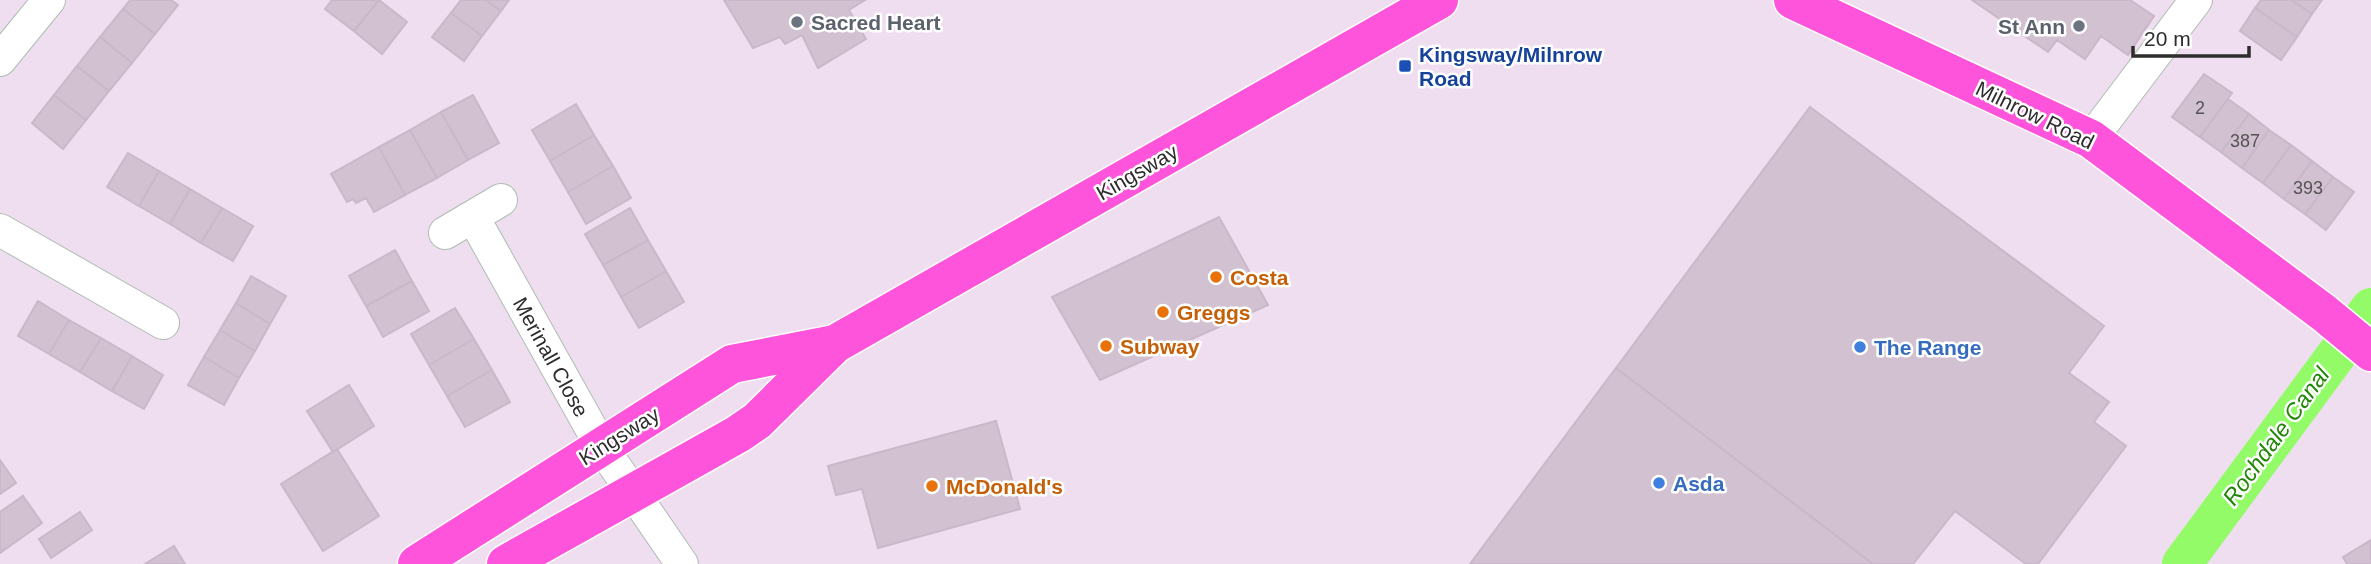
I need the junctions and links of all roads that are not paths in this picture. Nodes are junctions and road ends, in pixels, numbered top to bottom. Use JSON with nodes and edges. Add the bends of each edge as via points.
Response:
{"nodes":[{"id":1,"x":49,"y":0,"type":"edge"},
{"id":2,"x":1793,"y":0,"type":"edge"},
{"id":3,"x":2196,"y":0,"type":"edge"},
{"id":4,"x":1435,"y":1,"type":"edge"},
{"id":5,"x":0,"y":60,"type":"edge"},
{"id":6,"x":2091,"y":139,"type":"junction"},
{"id":7,"x":501,"y":200,"type":"dead end"},
{"id":8,"x":473,"y":217,"type":"junction"},
{"id":9,"x":0,"y":230,"type":"edge"},
{"id":10,"x":445,"y":233,"type":"dead end"},
{"id":11,"x":163,"y":323,"type":"dead end"},
{"id":12,"x":835,"y":344,"type":"junction"},
{"id":13,"x":2371,"y":352,"type":"edge"},
{"id":14,"x":601,"y":446,"type":"junction"},
{"id":15,"x":632,"y":495,"type":"junction"},
{"id":16,"x":417,"y":564,"type":"edge"},
{"id":17,"x":506,"y":564,"type":"edge"},
{"id":18,"x":682,"y":564,"type":"edge"}],
"edges":[{"from":1,"to":5,"type":"street"},
{"from":2,"to":6,"type":"main road","name":"Milnrow Road"},
{"from":3,"to":6,"type":"street"},
{"from":4,"to":12,"type":"main road","name":"Kingsway"},
{"from":6,"to":13,"type":"main road","name":"Milnrow Road"},
{"from":7,"to":8,"type":"street"},
{"from":8,"to":10,"type":"street"},
{"from":8,"to":14,"type":"street","name":"Merinall Close"},
{"from":9,"to":11,"type":"street"},
{"from":12,"to":14,"type":"main road","name":"Kingsway","via":[[732,365]]},
{"from":12,"to":15,"type":"main road","name":"Kingsway","via":[[757,421]]},
{"from":14,"to":15,"type":"street","name":"Merinall Close"},
{"from":14,"to":16,"type":"main road","name":"Kingsway"},
{"from":15,"to":17,"type":"main road","name":"Kingsway"},
{"from":15,"to":18,"type":"street","name":"Merinall Close"}]}
